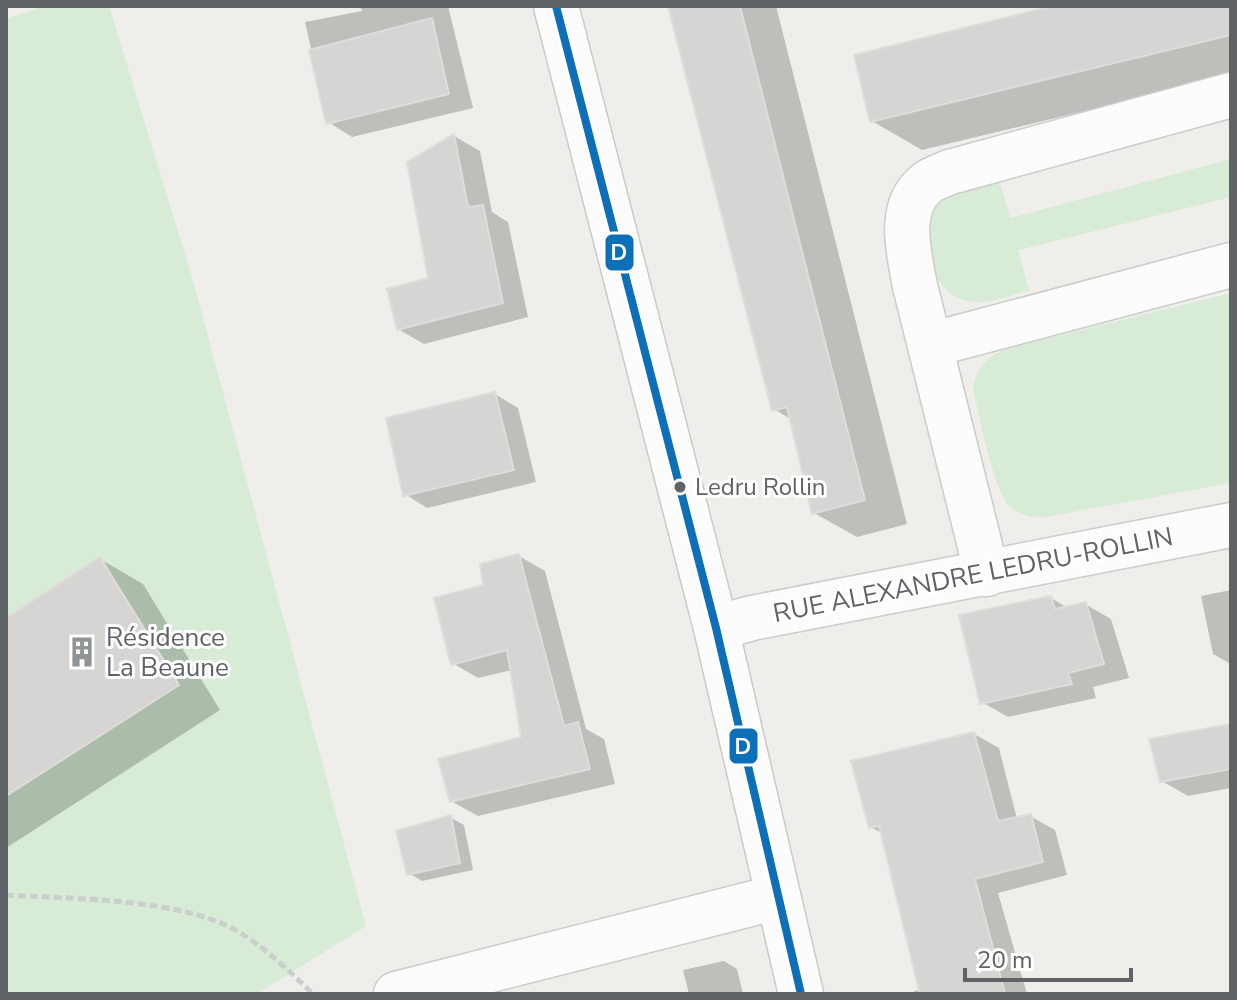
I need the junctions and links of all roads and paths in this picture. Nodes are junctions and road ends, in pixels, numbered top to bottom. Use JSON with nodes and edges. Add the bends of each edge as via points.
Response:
{"nodes":[{"id":1,"x":556,"y":6,"type":"edge"},
{"id":2,"x":1231,"y":95,"type":"edge"},
{"id":3,"x":1231,"y":265,"type":"edge"},
{"id":4,"x":930,"y":345,"type":"junction"},
{"id":5,"x":1231,"y":525,"type":"edge"},
{"id":6,"x":987,"y":574,"type":"junction"},
{"id":7,"x":716,"y":628,"type":"junction"},
{"id":8,"x":6,"y":895,"type":"edge"},
{"id":9,"x":778,"y":897,"type":"junction"},
{"id":10,"x":313,"y":994,"type":"edge"},
{"id":11,"x":396,"y":994,"type":"edge"},
{"id":12,"x":801,"y":994,"type":"edge"}],
"edges":[{"from":1,"to":7,"type":"street"},
{"from":2,"to":4,"type":"street","via":[[928,182],[915,196],[908,216],[907,244]]},
{"from":3,"to":4,"type":"street"},
{"from":4,"to":6,"type":"street"},
{"from":5,"to":6,"type":"street","name":"RUE ALEXANDRE LEDRU-ROLLIN"},
{"from":6,"to":7,"type":"street","name":"RUE ALEXANDRE LEDRU-ROLLIN"},
{"from":7,"to":9,"type":"street"},
{"from":8,"to":10,"type":"path","via":[[142,904],[196,915],[240,932]]},
{"from":9,"to":11,"type":"street"},
{"from":9,"to":12,"type":"street"}]}
